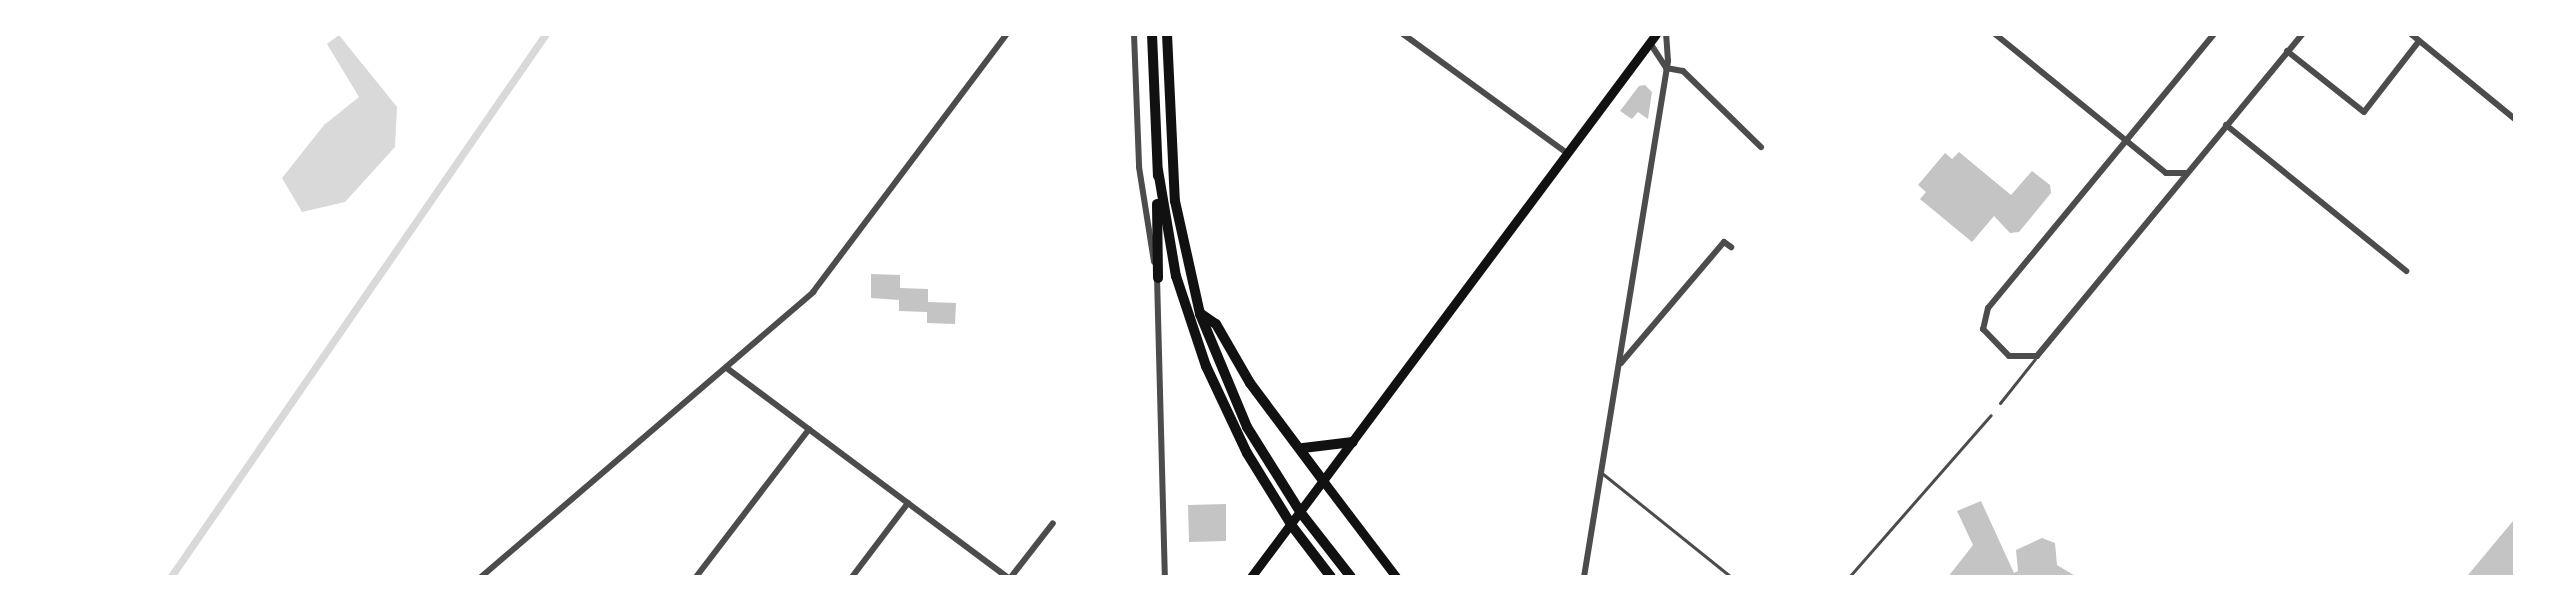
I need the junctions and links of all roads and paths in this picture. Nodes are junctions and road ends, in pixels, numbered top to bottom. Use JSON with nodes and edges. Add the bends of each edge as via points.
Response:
{"nodes":[{"id":1,"x":1007,"y":34,"type":"edge"},
{"id":2,"x":1134,"y":34,"type":"edge"},
{"id":3,"x":1152,"y":34,"type":"edge"},
{"id":4,"x":1167,"y":34,"type":"edge"},
{"id":5,"x":1403,"y":34,"type":"edge"},
{"id":6,"x":1666,"y":34,"type":"edge"},
{"id":7,"x":1995,"y":34,"type":"edge"},
{"id":8,"x":2214,"y":34,"type":"edge"},
{"id":9,"x":2302,"y":34,"type":"edge"},
{"id":10,"x":2411,"y":34,"type":"edge"},
{"id":11,"x":1653,"y":38,"type":"edge"},
{"id":12,"x":2419,"y":41,"type":"junction"},
{"id":13,"x":2287,"y":51,"type":"junction"},
{"id":14,"x":1666,"y":68,"type":"junction"},
{"id":15,"x":2515,"y":119,"type":"edge"},
{"id":16,"x":2226,"y":125,"type":"junction"},
{"id":17,"x":2127,"y":141,"type":"junction"},
{"id":18,"x":1761,"y":147,"type":"dead end"},
{"id":19,"x":1568,"y":154,"type":"junction"},
{"id":20,"x":2190,"y":169,"type":"junction"},
{"id":21,"x":1158,"y":170,"type":"junction"},
{"id":22,"x":2166,"y":173,"type":"junction"},
{"id":23,"x":2170,"y":194,"type":"junction"},
{"id":24,"x":1731,"y":247,"type":"dead end"},
{"id":25,"x":2406,"y":271,"type":"dead end"},
{"id":26,"x":1158,"y":278,"type":"junction"},
{"id":27,"x":1200,"y":314,"type":"junction"},
{"id":28,"x":2037,"y":356,"type":"junction"},
{"id":29,"x":1619,"y":366,"type":"junction"},
{"id":30,"x":728,"y":369,"type":"junction"},
{"id":31,"x":2000,"y":403,"type":"dead end"},
{"id":32,"x":1991,"y":415,"type":"dead end"},
{"id":33,"x":809,"y":429,"type":"junction"},
{"id":34,"x":1353,"y":442,"type":"junction"},
{"id":35,"x":1303,"y":448,"type":"junction"},
{"id":36,"x":1602,"y":473,"type":"junction"},
{"id":37,"x":1322,"y":485,"type":"junction"},
{"id":38,"x":908,"y":503,"type":"junction"},
{"id":39,"x":1053,"y":523,"type":"dead end"},
{"id":40,"x":481,"y":577,"type":"edge"},
{"id":41,"x":696,"y":577,"type":"edge"},
{"id":42,"x":852,"y":577,"type":"edge"},
{"id":43,"x":1009,"y":577,"type":"edge"},
{"id":44,"x":1165,"y":577,"type":"edge"},
{"id":45,"x":1251,"y":577,"type":"edge"},
{"id":46,"x":1331,"y":577,"type":"edge"},
{"id":47,"x":1351,"y":577,"type":"edge"},
{"id":48,"x":1396,"y":577,"type":"edge"},
{"id":49,"x":1584,"y":577,"type":"edge"},
{"id":50,"x":1731,"y":577,"type":"edge"},
{"id":51,"x":1849,"y":577,"type":"edge"}],
"edges":[{"from":1,"to":30,"type":"street","via":[[813,292]]},
{"from":2,"to":26,"type":"street","via":[[1139,167]]},
{"from":3,"to":21,"type":"highway"},
{"from":4,"to":27,"type":"highway","via":[[1175,201]]},
{"from":5,"to":19,"type":"street"},
{"from":6,"to":14,"type":"street"},
{"from":7,"to":17,"type":"street"},
{"from":8,"to":17,"type":"street"},
{"from":9,"to":13,"type":"street"},
{"from":10,"to":12,"type":"street"},
{"from":11,"to":14,"type":"street"},
{"from":11,"to":19,"type":"main road"},
{"from":12,"to":13,"type":"street","via":[[2364,112]]},
{"from":12,"to":15,"type":"street"},
{"from":13,"to":16,"type":"street"},
{"from":14,"to":18,"type":"street","via":[[1683,71]]},
{"from":14,"to":29,"type":"street"},
{"from":16,"to":20,"type":"street"},
{"from":16,"to":25,"type":"street"},
{"from":17,"to":22,"type":"street"},
{"from":17,"to":28,"type":"street","via":[[1983,319],[1988,339],[2009,356]]},
{"from":19,"to":34,"type":"main road"},
{"from":20,"to":22,"type":"street","via":[[2177,176]]},
{"from":20,"to":23,"type":"street"},
{"from":21,"to":26,"type":"highway"},
{"from":21,"to":46,"type":"highway","via":[[1176,276],[1206,366],[1247,453]]},
{"from":22,"to":23,"type":"street"},
{"from":23,"to":28,"type":"street"},
{"from":24,"to":29,"type":"street","via":[[1724,242]]},
{"from":26,"to":44,"type":"street"},
{"from":27,"to":35,"type":"highway","via":[[1216,324],[1250,383]]},
{"from":27,"to":47,"type":"highway","via":[[1247,427],[1308,523]]},
{"from":28,"to":31,"type":"lane"},
{"from":29,"to":36,"type":"street"},
{"from":30,"to":33,"type":"street"},
{"from":30,"to":40,"type":"street"},
{"from":32,"to":51,"type":"lane"},
{"from":33,"to":38,"type":"street"},
{"from":33,"to":41,"type":"street"},
{"from":34,"to":35,"type":"highway"},
{"from":34,"to":37,"type":"main road"},
{"from":35,"to":37,"type":"highway"},
{"from":36,"to":49,"type":"street"},
{"from":36,"to":50,"type":"lane"},
{"from":37,"to":45,"type":"main road"},
{"from":37,"to":48,"type":"main road"},
{"from":38,"to":42,"type":"street"},
{"from":38,"to":43,"type":"street"},
{"from":39,"to":43,"type":"street"}]}
